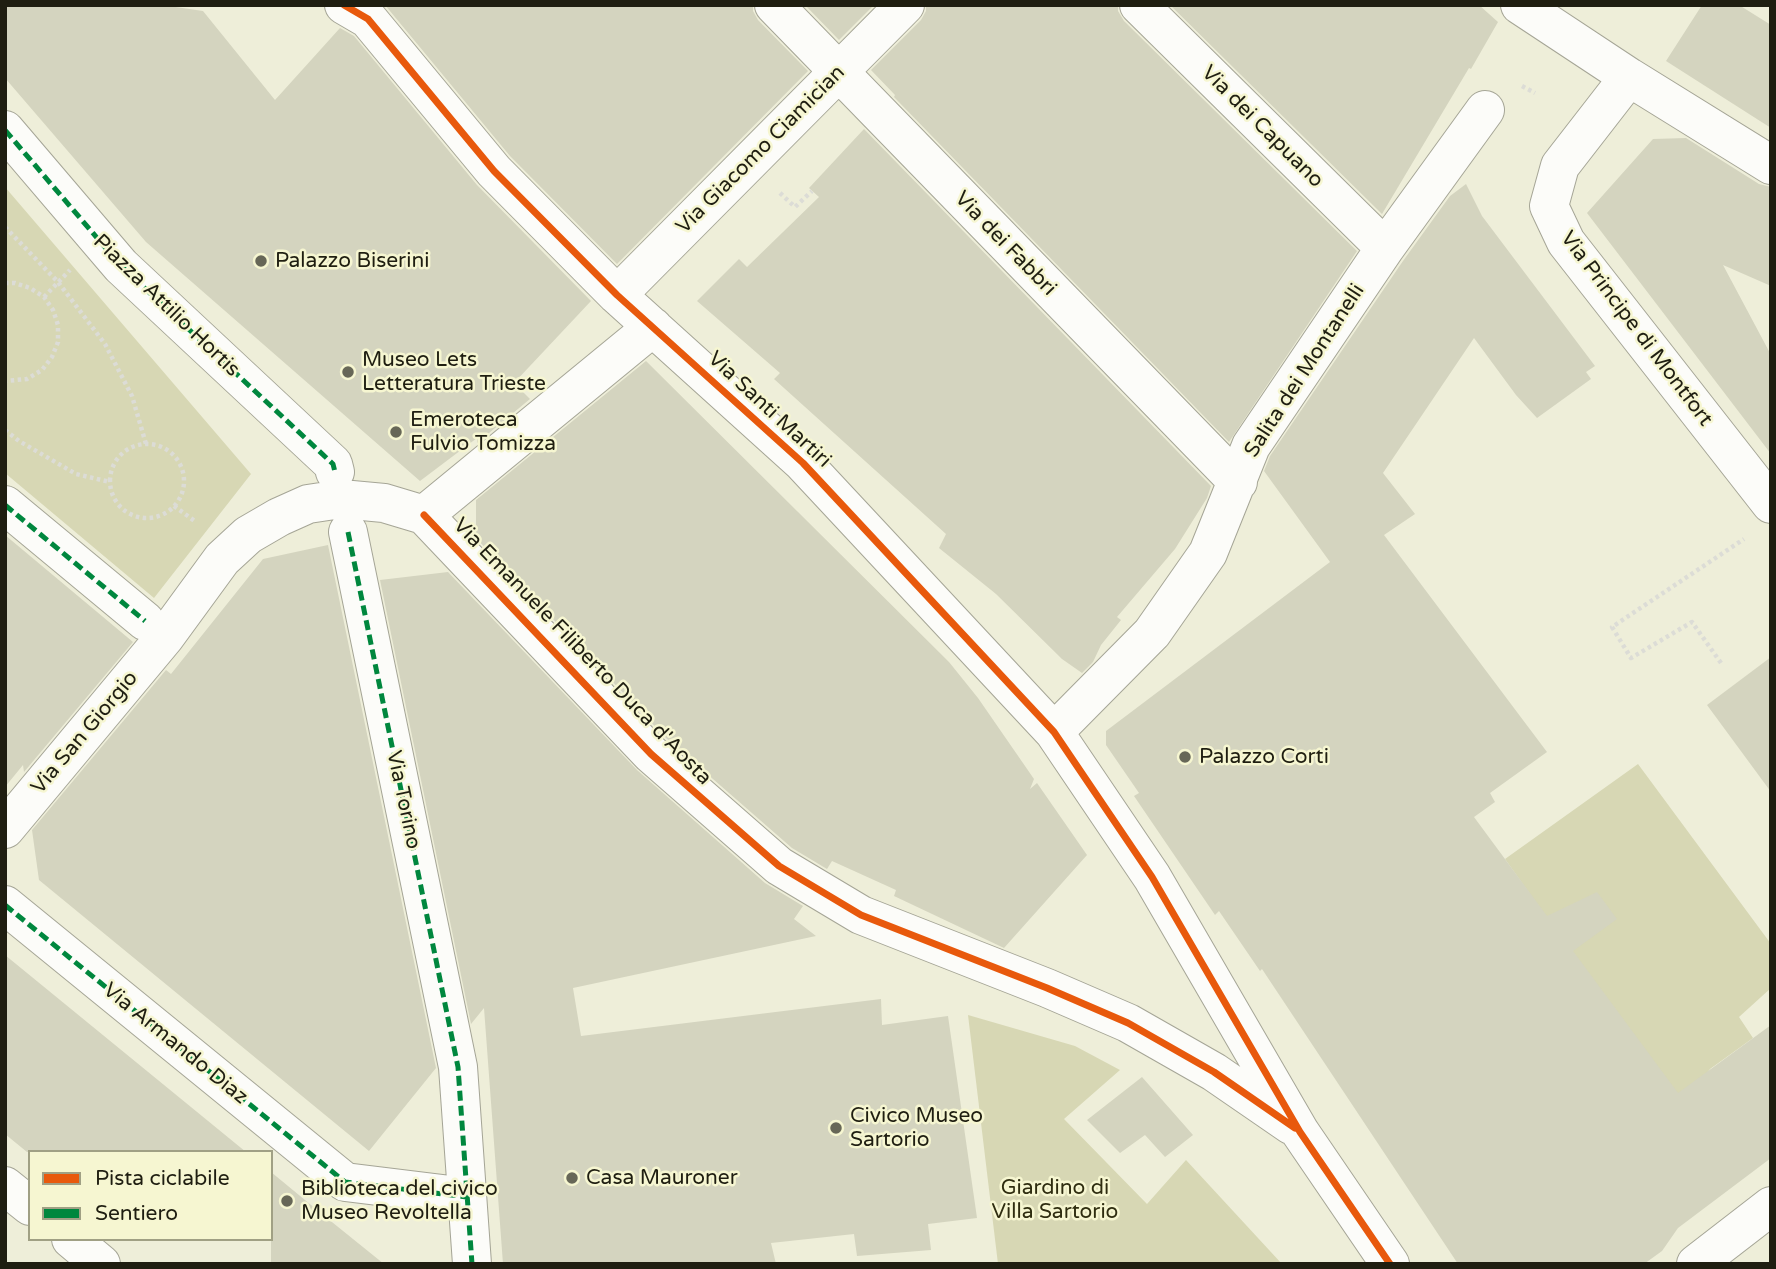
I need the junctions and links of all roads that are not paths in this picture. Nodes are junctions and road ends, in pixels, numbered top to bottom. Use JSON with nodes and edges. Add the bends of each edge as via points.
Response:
{"nodes":[{"id":1,"x":774,"y":5,"type":"edge"},
{"id":2,"x":905,"y":5,"type":"edge"},
{"id":3,"x":1139,"y":5,"type":"edge"},
{"id":4,"x":1520,"y":5,"type":"edge"},
{"id":5,"x":356,"y":12,"type":"edge"},
{"id":6,"x":838,"y":73,"type":"junction"},
{"id":7,"x":1629,"y":77,"type":"junction"},
{"id":8,"x":1485,"y":110,"type":"dead end"},
{"id":9,"x":5,"y":130,"type":"edge"},
{"id":10,"x":1771,"y":165,"type":"edge"},
{"id":11,"x":1385,"y":248,"type":"junction"},
{"id":12,"x":617,"y":295,"type":"junction"},
{"id":13,"x":653,"y":327,"type":"junction"},
{"id":14,"x":335,"y":472,"type":"dead end"},
{"id":15,"x":1238,"y":482,"type":"junction"},
{"id":16,"x":5,"y":505,"type":"edge"},
{"id":17,"x":424,"y":515,"type":"junction"},
{"id":18,"x":1761,"y":519,"type":"edge"},
{"id":19,"x":348,"y":532,"type":"dead end"},
{"id":20,"x":155,"y":629,"type":"junction"},
{"id":21,"x":1054,"y":732,"type":"junction"},
{"id":22,"x":5,"y":829,"type":"edge"},
{"id":23,"x":5,"y":905,"type":"edge"},
{"id":24,"x":1300,"y":1132,"type":"junction"},
{"id":25,"x":5,"y":1186,"type":"edge"},
{"id":26,"x":467,"y":1196,"type":"junction"},
{"id":27,"x":28,"y":1204,"type":"edge"},
{"id":28,"x":1771,"y":1206,"type":"edge"},
{"id":29,"x":73,"y":1241,"type":"edge"},
{"id":30,"x":101,"y":1264,"type":"edge"},
{"id":31,"x":472,"y":1264,"type":"edge"},
{"id":32,"x":1390,"y":1264,"type":"edge"},
{"id":33,"x":1696,"y":1264,"type":"edge"}],
"edges":[{"from":1,"to":6,"type":"street","name":"Via dei Fabbri"},
{"from":2,"to":6,"type":"street","name":"Via Giacomo Ciamician"},
{"from":3,"to":11,"type":"street","name":"Via dei Capuano"},
{"from":4,"to":7,"type":"street"},
{"from":5,"to":12,"type":"street","name":"Via Santi Martiri","via":[[494,171]]},
{"from":6,"to":12,"type":"street","name":"Via Giacomo Ciamician"},
{"from":6,"to":15,"type":"street","name":"Via dei Fabbri"},
{"from":7,"to":10,"type":"street"},
{"from":7,"to":18,"type":"street","name":"Via Principe di Montfort","via":[[1560,166],[1549,206],[1566,242]]},
{"from":8,"to":11,"type":"street","name":"Salita dei Montanelli"},
{"from":9,"to":14,"type":"street","name":"Piazza Attilio Hortis","via":[[121,266],[333,464]]},
{"from":11,"to":15,"type":"street","name":"Salita dei Montanelli","via":[[1251,446]]},
{"from":12,"to":13,"type":"street","name":"Via Santi Martiri"},
{"from":13,"to":17,"type":"street"},
{"from":13,"to":21,"type":"street","name":"Via Santi Martiri","via":[[803,463]]},
{"from":15,"to":21,"type":"street","name":"Salita dei Montanelli","via":[[1208,553],[1152,633]]},
{"from":16,"to":20,"type":"street"},
{"from":17,"to":20,"type":"street","via":[[384,503],[341,499],[308,504],[248,535]]},
{"from":17,"to":24,"type":"street","name":"Via Emanuele Filiberto Duca d'Aosta","via":[[651,754],[779,866],[861,915],[1128,1023],[1214,1072]]},
{"from":19,"to":26,"type":"street","name":"Via Torino","via":[[458,1067]]},
{"from":20,"to":22,"type":"street","name":"Via San Giorgio"},
{"from":21,"to":24,"type":"street","name":"Via Santi Martiri","via":[[1152,877]]},
{"from":23,"to":26,"type":"street","name":"Via Armando Diaz","via":[[345,1182]]},
{"from":24,"to":32,"type":"street","name":"Via Santi Martiri"},
{"from":25,"to":27,"type":"street"},
{"from":26,"to":31,"type":"street","name":"Via Torino"},
{"from":28,"to":33,"type":"street"},
{"from":29,"to":30,"type":"street"}]}
